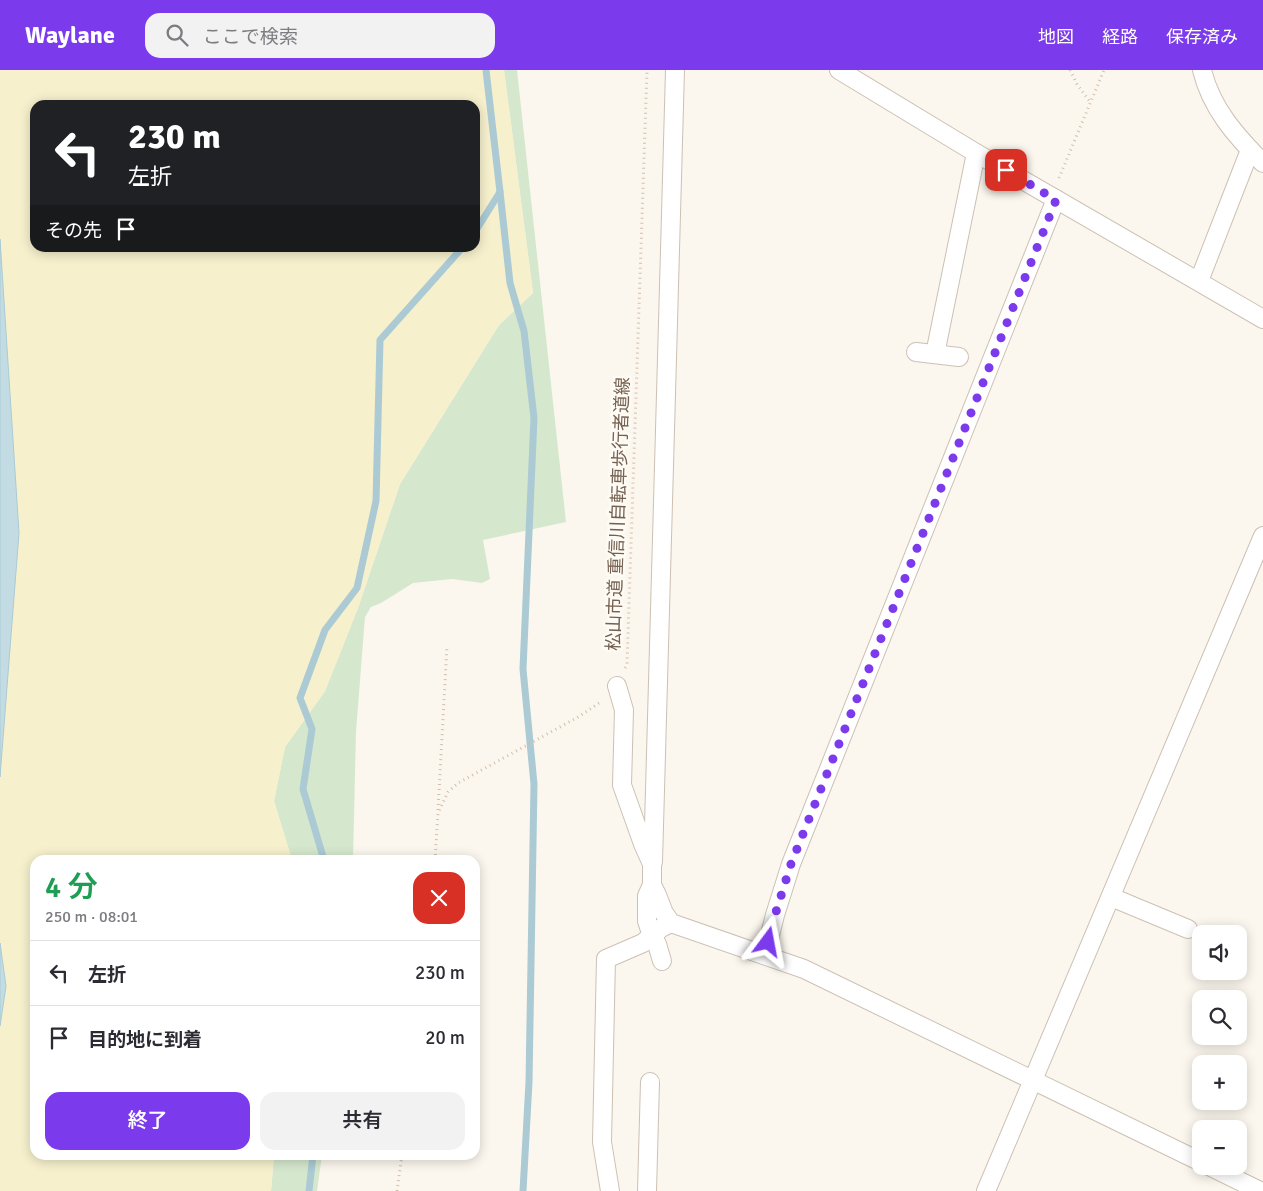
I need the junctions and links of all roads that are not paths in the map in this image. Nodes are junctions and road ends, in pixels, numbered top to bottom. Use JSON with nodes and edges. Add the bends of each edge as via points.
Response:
{"nodes":[{"id":1,"x":675,"y":70,"type":"edge"},
{"id":2,"x":839,"y":70,"type":"edge"},
{"id":3,"x":1202,"y":70,"type":"edge"},
{"id":4,"x":1250,"y":150,"type":"junction"},
{"id":5,"x":976,"y":153,"type":"junction"},
{"id":6,"x":1263,"y":163,"type":"edge"},
{"id":7,"x":1054,"y":198,"type":"junction"},
{"id":8,"x":1199,"y":281,"type":"junction"},
{"id":9,"x":1263,"y":319,"type":"edge"},
{"id":10,"x":916,"y":352,"type":"dead end"},
{"id":11,"x":935,"y":354,"type":"junction"},
{"id":12,"x":959,"y":357,"type":"dead end"},
{"id":13,"x":1263,"y":536,"type":"edge"},
{"id":14,"x":617,"y":686,"type":"road end"},
{"id":15,"x":652,"y":864,"type":"junction"},
{"id":16,"x":652,"y":885,"type":"junction"},
{"id":17,"x":1111,"y":897,"type":"junction"},
{"id":18,"x":672,"y":923,"type":"junction"},
{"id":19,"x":1188,"y":929,"type":"dead end"},
{"id":20,"x":652,"y":936,"type":"junction"},
{"id":21,"x":765,"y":955,"type":"junction"},
{"id":22,"x":662,"y":961,"type":"dead end"},
{"id":23,"x":1033,"y":1080,"type":"junction"},
{"id":24,"x":650,"y":1082,"type":"dead end"},
{"id":25,"x":1192,"y":1158,"type":"edge"},
{"id":26,"x":1227,"y":1175,"type":"edge"},
{"id":27,"x":610,"y":1191,"type":"edge"},
{"id":28,"x":647,"y":1191,"type":"edge"},
{"id":29,"x":986,"y":1191,"type":"edge"},
{"id":30,"x":1260,"y":1191,"type":"edge"}],
"edges":[{"from":1,"to":15,"type":"street"},
{"from":2,"to":5,"type":"street"},
{"from":3,"to":4,"type":"street","via":[[1216,106]]},
{"from":4,"to":6,"type":"street"},
{"from":4,"to":8,"type":"street"},
{"from":5,"to":7,"type":"street"},
{"from":5,"to":11,"type":"street"},
{"from":7,"to":8,"type":"street"},
{"from":7,"to":21,"type":"street","via":[[791,864]]},
{"from":8,"to":9,"type":"street"},
{"from":10,"to":11,"type":"street"},
{"from":11,"to":12,"type":"street"},
{"from":13,"to":17,"type":"street"},
{"from":14,"to":15,"type":"street","via":[[624,710],[622,785]]},
{"from":15,"to":16,"type":"street"},
{"from":16,"to":18,"type":"street"},
{"from":16,"to":20,"type":"street","via":[[647,896],[647,921]]},
{"from":17,"to":19,"type":"street"},
{"from":17,"to":23,"type":"street"},
{"from":18,"to":20,"type":"street"},
{"from":18,"to":21,"type":"street"},
{"from":20,"to":22,"type":"street"},
{"from":20,"to":27,"type":"street","via":[[606,959],[602,1142]]},
{"from":21,"to":23,"type":"street","via":[[804,969]]},
{"from":23,"to":25,"type":"street"},
{"from":23,"to":29,"type":"street"},
{"from":24,"to":28,"type":"street"},
{"from":26,"to":30,"type":"street"}]}
